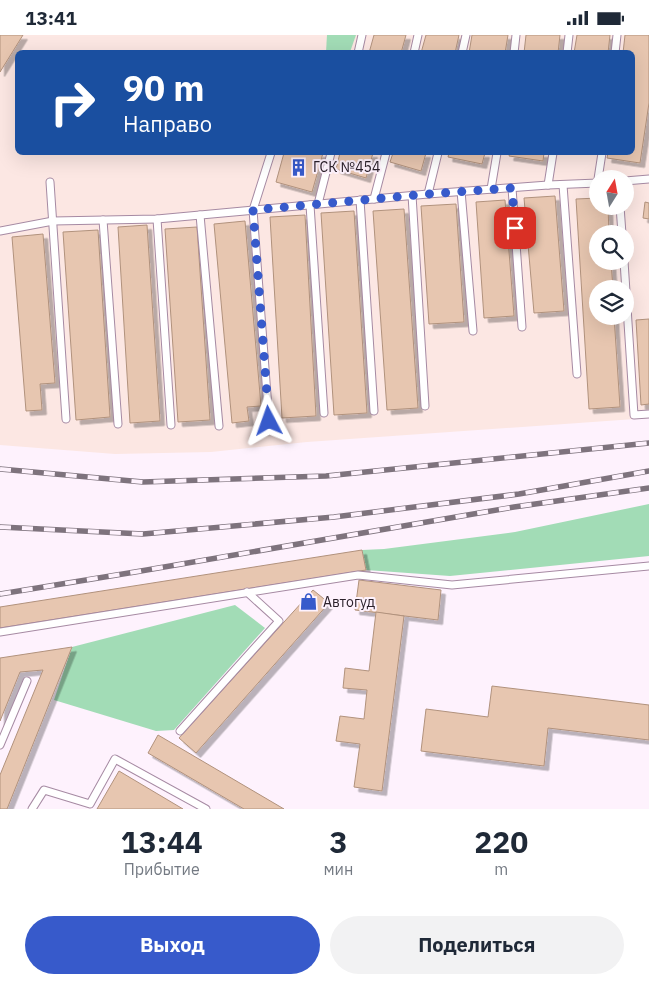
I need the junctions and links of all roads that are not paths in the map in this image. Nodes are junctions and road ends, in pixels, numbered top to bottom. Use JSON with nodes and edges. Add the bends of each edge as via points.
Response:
{"nodes":[{"id":1,"x":362,"y":35,"type":"edge"},
{"id":2,"x":418,"y":35,"type":"edge"},
{"id":3,"x":466,"y":35,"type":"edge"},
{"id":4,"x":516,"y":35,"type":"edge"},
{"id":5,"x":569,"y":35,"type":"edge"},
{"id":6,"x":617,"y":35,"type":"edge"},
{"id":7,"x":359,"y":50,"type":"edge"},
{"id":8,"x":415,"y":50,"type":"edge"},
{"id":9,"x":463,"y":50,"type":"edge"},
{"id":10,"x":514,"y":50,"type":"edge"},
{"id":11,"x":566,"y":50,"type":"edge"},
{"id":12,"x":615,"y":50,"type":"edge"},
{"id":13,"x":270,"y":155,"type":"edge"},
{"id":14,"x":330,"y":155,"type":"edge"},
{"id":15,"x":385,"y":155,"type":"edge"},
{"id":16,"x":438,"y":155,"type":"edge"},
{"id":17,"x":497,"y":155,"type":"edge"},
{"id":18,"x":553,"y":155,"type":"edge"},
{"id":19,"x":602,"y":155,"type":"edge"},
{"id":20,"x":599,"y":170,"type":"edge"},
{"id":21,"x":649,"y":175,"type":"edge"},
{"id":22,"x":649,"y":179,"type":"edge"},
{"id":23,"x":634,"y":180,"type":"edge"},
{"id":24,"x":50,"y":182,"type":"dead end"},
{"id":25,"x":589,"y":184,"type":"edge"},
{"id":26,"x":548,"y":185,"type":"junction"},
{"id":27,"x":563,"y":185,"type":"junction"},
{"id":28,"x":512,"y":188,"type":"junction"},
{"id":29,"x":491,"y":189,"type":"junction"},
{"id":30,"x":461,"y":191,"type":"junction"},
{"id":31,"x":428,"y":194,"type":"junction"},
{"id":32,"x":412,"y":195,"type":"junction"},
{"id":33,"x":374,"y":199,"type":"junction"},
{"id":34,"x":360,"y":200,"type":"junction"},
{"id":35,"x":318,"y":204,"type":"junction"},
{"id":36,"x":310,"y":205,"type":"junction"},
{"id":37,"x":253,"y":210,"type":"junction"},
{"id":38,"x":200,"y":215,"type":"junction"},
{"id":39,"x":158,"y":219,"type":"junction"},
{"id":40,"x":103,"y":220,"type":"junction"},
{"id":41,"x":53,"y":221,"type":"junction"},
{"id":42,"x":0,"y":231,"type":"edge"},
{"id":43,"x":625,"y":270,"type":"edge"},
{"id":44,"x":522,"y":327,"type":"dead end"},
{"id":45,"x":473,"y":331,"type":"dead end"},
{"id":46,"x":577,"y":374,"type":"dead end"},
{"id":47,"x":425,"y":405,"type":"dead end"},
{"id":48,"x":374,"y":411,"type":"dead end"},
{"id":49,"x":324,"y":413,"type":"dead end"},
{"id":50,"x":649,"y":414,"type":"edge"},
{"id":51,"x":66,"y":419,"type":"dead end"},
{"id":52,"x":269,"y":421,"type":"dead end"},
{"id":53,"x":118,"y":424,"type":"dead end"},
{"id":54,"x":171,"y":425,"type":"dead end"},
{"id":55,"x":219,"y":426,"type":"dead end"},
{"id":56,"x":649,"y":565,"type":"edge"},
{"id":57,"x":247,"y":592,"type":"junction"},
{"id":58,"x":0,"y":632,"type":"edge"},
{"id":59,"x":27,"y":681,"type":"dead end"},
{"id":60,"x":180,"y":731,"type":"dead end"},
{"id":61,"x":0,"y":745,"type":"edge"},
{"id":62,"x":32,"y":809,"type":"edge"},
{"id":63,"x":206,"y":809,"type":"edge"}],
"edges":[{"from":1,"to":7,"type":"lane"},
{"from":2,"to":8,"type":"lane"},
{"from":3,"to":9,"type":"lane"},
{"from":4,"to":10,"type":"lane"},
{"from":5,"to":11,"type":"lane"},
{"from":6,"to":12,"type":"lane"},
{"from":13,"to":37,"type":"lane"},
{"from":14,"to":35,"type":"lane"},
{"from":15,"to":33,"type":"lane"},
{"from":16,"to":31,"type":"lane"},
{"from":17,"to":29,"type":"lane"},
{"from":18,"to":26,"type":"lane"},
{"from":19,"to":20,"type":"lane"},
{"from":21,"to":22,"type":"lane"},
{"from":22,"to":23,"type":"lane"},
{"from":24,"to":41,"type":"lane"},
{"from":25,"to":27,"type":"lane"},
{"from":26,"to":27,"type":"lane"},
{"from":26,"to":28,"type":"lane"},
{"from":27,"to":46,"type":"lane"},
{"from":28,"to":29,"type":"lane"},
{"from":28,"to":44,"type":"lane"},
{"from":29,"to":30,"type":"lane"},
{"from":30,"to":31,"type":"lane"},
{"from":30,"to":45,"type":"lane"},
{"from":31,"to":32,"type":"lane"},
{"from":32,"to":33,"type":"lane"},
{"from":32,"to":47,"type":"lane"},
{"from":33,"to":34,"type":"lane"},
{"from":34,"to":35,"type":"lane"},
{"from":34,"to":48,"type":"lane"},
{"from":35,"to":36,"type":"lane"},
{"from":36,"to":37,"type":"lane"},
{"from":36,"to":49,"type":"lane"},
{"from":37,"to":38,"type":"lane"},
{"from":37,"to":52,"type":"lane"},
{"from":38,"to":39,"type":"lane"},
{"from":38,"to":55,"type":"lane"},
{"from":39,"to":40,"type":"lane"},
{"from":39,"to":54,"type":"lane"},
{"from":40,"to":41,"type":"lane"},
{"from":40,"to":53,"type":"lane"},
{"from":41,"to":42,"type":"lane"},
{"from":41,"to":51,"type":"lane"},
{"from":43,"to":50,"type":"lane","via":[[634,415]]},
{"from":56,"to":57,"type":"lane","via":[[452,585],[358,575]]},
{"from":57,"to":58,"type":"lane"},
{"from":57,"to":60,"type":"lane","via":[[279,621]]},
{"from":59,"to":61,"type":"lane"},
{"from":62,"to":63,"type":"lane","via":[[44,790],[90,804],[115,759]]}]}
